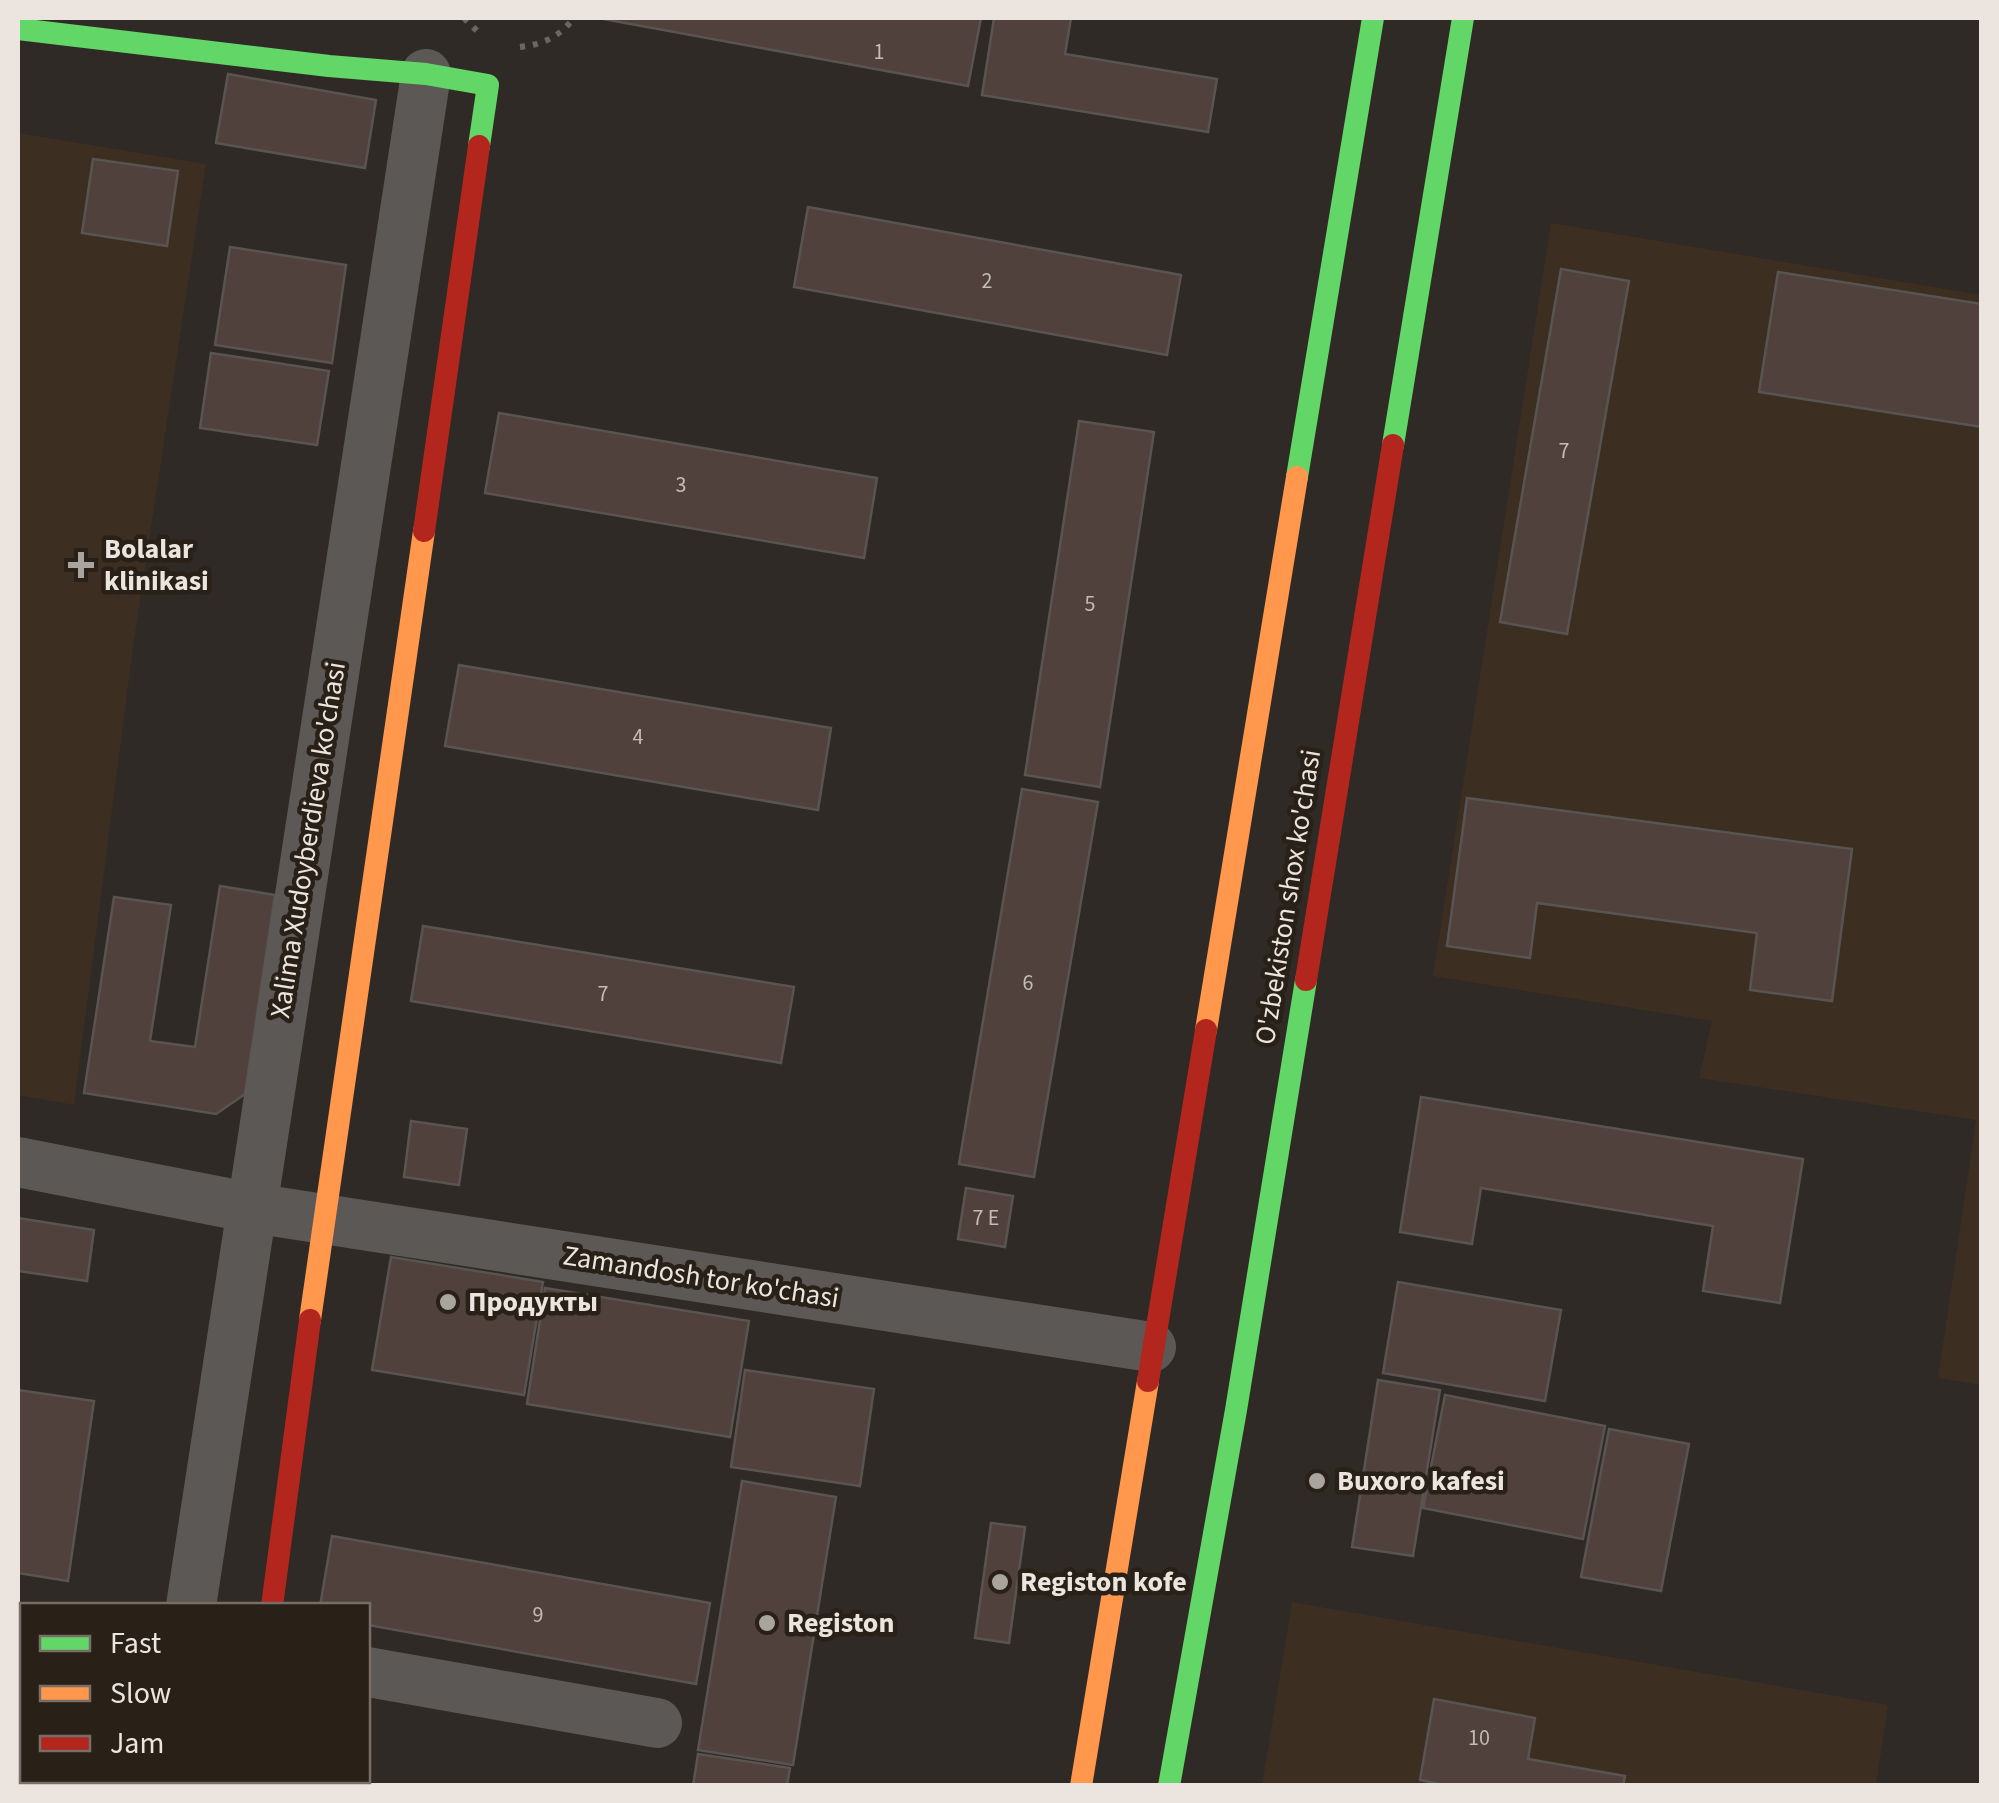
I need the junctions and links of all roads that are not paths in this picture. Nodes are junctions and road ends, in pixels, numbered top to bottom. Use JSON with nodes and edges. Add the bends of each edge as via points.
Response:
{"nodes":[{"id":1,"x":1373,"y":18,"type":"edge"},
{"id":2,"x":1463,"y":18,"type":"edge"},
{"id":3,"x":18,"y":30,"type":"edge"},
{"id":4,"x":426,"y":74,"type":"junction"},
{"id":5,"x":18,"y":1162,"type":"edge"},
{"id":6,"x":252,"y":1208,"type":"junction"},
{"id":7,"x":324,"y":1220,"type":"junction"},
{"id":8,"x":1151,"y":1348,"type":"junction"},
{"id":9,"x":191,"y":1603,"type":"edge"},
{"id":10,"x":272,"y":1603,"type":"edge"},
{"id":11,"x":370,"y":1672,"type":"edge"},
{"id":12,"x":657,"y":1722,"type":"dead end"},
{"id":13,"x":1081,"y":1786,"type":"edge"},
{"id":14,"x":1168,"y":1786,"type":"edge"}],
"edges":[{"from":1,"to":8,"type":"main road","via":[[1375,63]]},
{"from":2,"to":14,"type":"main road","name":"O'zbekiston shox ko'chasi","via":[[1443,76],[1236,1410]]},
{"from":3,"to":4,"type":"main road"},
{"from":4,"to":6,"type":"street","name":"Xalima Xudoyberdieva ko'chasi"},
{"from":4,"to":7,"type":"main road","via":[[488,85]]},
{"from":5,"to":6,"type":"street","name":"Zamandosh tor ko'chasi"},
{"from":6,"to":7,"type":"street","name":"Zamandosh tor ko'chasi"},
{"from":6,"to":9,"type":"street","name":"Xalima Xudoyberdieva ko'chasi"},
{"from":7,"to":8,"type":"street","name":"Zamandosh tor ko'chasi"},
{"from":7,"to":10,"type":"main road"},
{"from":8,"to":13,"type":"main road"},
{"from":11,"to":12,"type":"street"}]}
